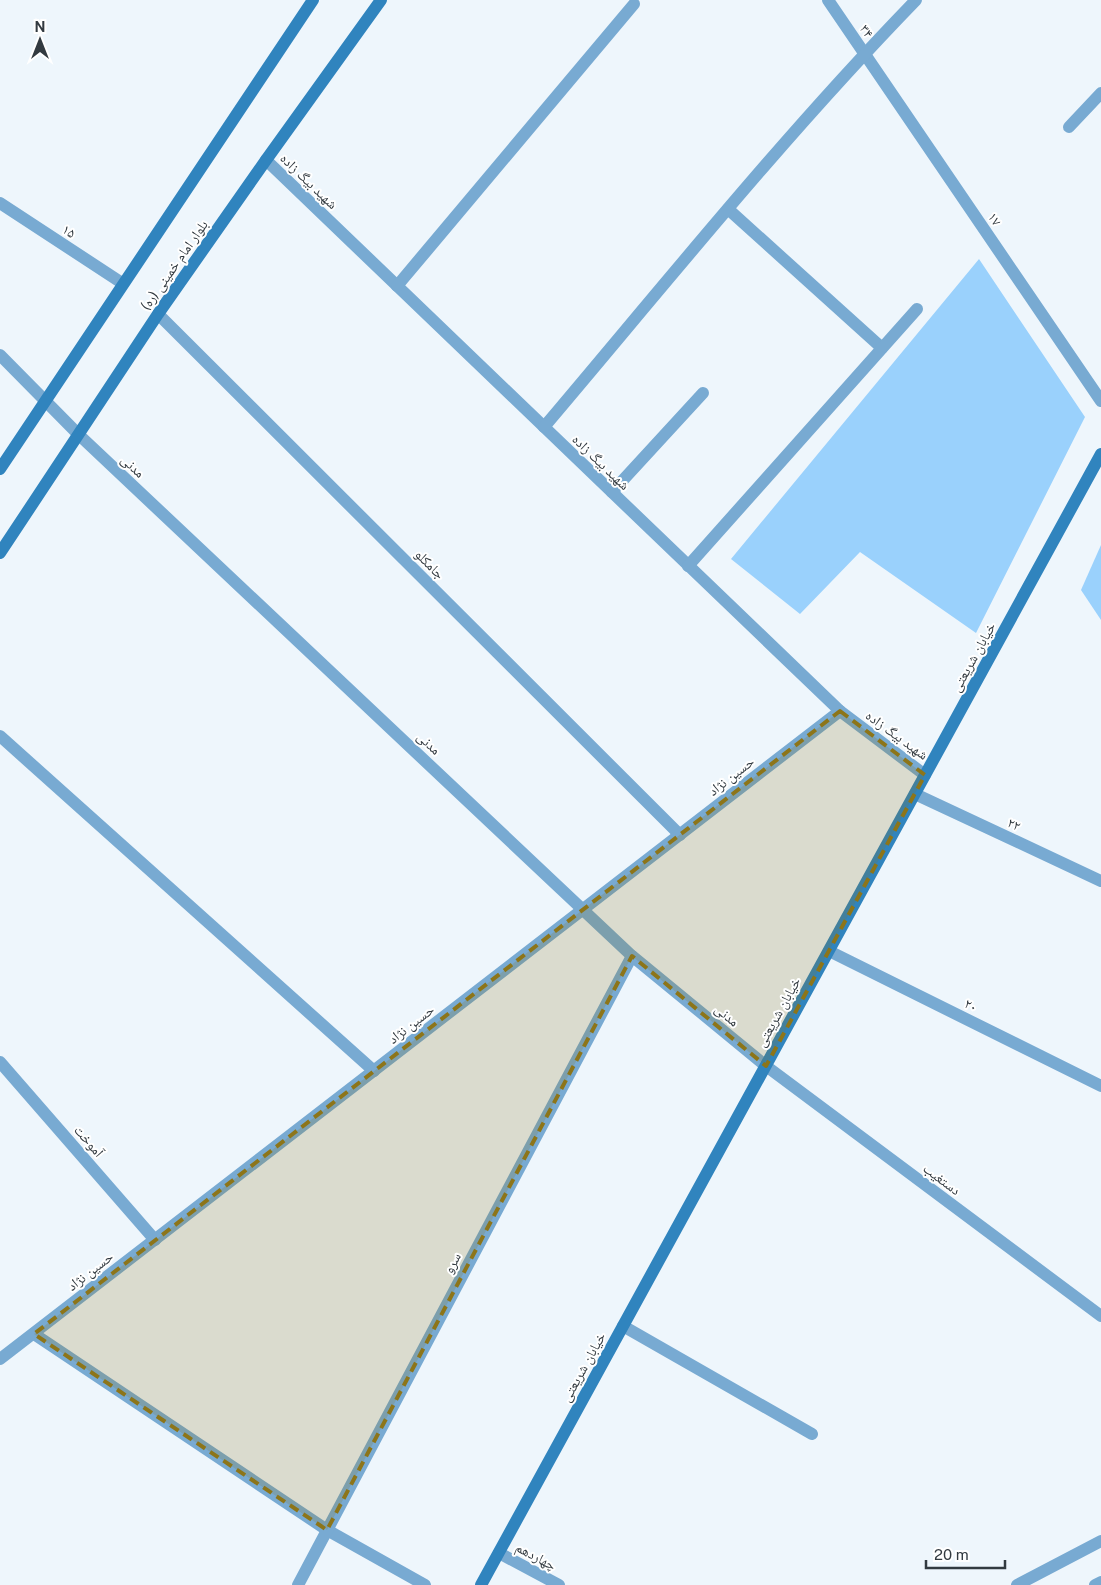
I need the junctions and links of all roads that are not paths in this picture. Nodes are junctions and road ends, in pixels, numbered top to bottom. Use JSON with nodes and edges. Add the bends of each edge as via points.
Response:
{"nodes":[{"id":1,"x":312,"y":0,"type":"edge"},
{"id":2,"x":381,"y":0,"type":"edge"},
{"id":3,"x":828,"y":0,"type":"edge"},
{"id":4,"x":916,"y":0,"type":"edge"},
{"id":5,"x":634,"y":4,"type":"dead end"},
{"id":6,"x":864,"y":54,"type":"junction"},
{"id":7,"x":1101,"y":93,"type":"edge"},
{"id":8,"x":1069,"y":127,"type":"dead end"},
{"id":9,"x":266,"y":160,"type":"junction"},
{"id":10,"x":0,"y":203,"type":"edge"},
{"id":11,"x":728,"y":209,"type":"junction"},
{"id":12,"x":122,"y":283,"type":"junction"},
{"id":13,"x":397,"y":286,"type":"junction"},
{"id":14,"x":917,"y":309,"type":"dead end"},
{"id":15,"x":158,"y":314,"type":"junction"},
{"id":16,"x":882,"y":348,"type":"junction"},
{"id":17,"x":0,"y":355,"type":"edge"},
{"id":18,"x":702,"y":393,"type":"dead end"},
{"id":19,"x":1101,"y":401,"type":"edge"},
{"id":20,"x":46,"y":402,"type":"junction"},
{"id":21,"x":544,"y":427,"type":"junction"},
{"id":22,"x":78,"y":434,"type":"junction"},
{"id":23,"x":1101,"y":454,"type":"edge"},
{"id":24,"x":0,"y":469,"type":"edge"},
{"id":25,"x":612,"y":492,"type":"junction"},
{"id":26,"x":0,"y":553,"type":"edge"},
{"id":27,"x":688,"y":566,"type":"junction"},
{"id":28,"x":840,"y":711,"type":"junction"},
{"id":29,"x":0,"y":736,"type":"edge"},
{"id":30,"x":925,"y":775,"type":"junction"},
{"id":31,"x":915,"y":794,"type":"junction"},
{"id":32,"x":680,"y":834,"type":"junction"},
{"id":33,"x":1101,"y":881,"type":"edge"},
{"id":34,"x":584,"y":909,"type":"junction"},
{"id":35,"x":828,"y":951,"type":"junction"},
{"id":36,"x":632,"y":956,"type":"junction"},
{"id":37,"x":0,"y":1062,"type":"edge"},
{"id":38,"x":766,"y":1066,"type":"junction"},
{"id":39,"x":374,"y":1071,"type":"junction"},
{"id":40,"x":1101,"y":1086,"type":"edge"},
{"id":41,"x":155,"y":1240,"type":"junction"},
{"id":42,"x":1101,"y":1316,"type":"edge"},
{"id":43,"x":623,"y":1326,"type":"junction"},
{"id":44,"x":34,"y":1334,"type":"junction"},
{"id":45,"x":0,"y":1359,"type":"edge"},
{"id":46,"x":812,"y":1434,"type":"dead end"},
{"id":47,"x":327,"y":1530,"type":"junction"},
{"id":48,"x":1101,"y":1541,"type":"edge"},
{"id":49,"x":499,"y":1553,"type":"junction"},
{"id":50,"x":1101,"y":1582,"type":"edge"},
{"id":51,"x":298,"y":1585,"type":"edge"},
{"id":52,"x":425,"y":1585,"type":"edge"},
{"id":53,"x":481,"y":1585,"type":"edge"},
{"id":54,"x":559,"y":1585,"type":"edge"},
{"id":55,"x":1016,"y":1585,"type":"edge"},
{"id":56,"x":1095,"y":1585,"type":"edge"}],
"edges":[{"from":1,"to":12,"type":"street"},
{"from":2,"to":9,"type":"street","name":"بلوار امام خمینی (ره)"},
{"from":3,"to":6,"type":"street","name":"۳۴"},
{"from":4,"to":6,"type":"street"},
{"from":5,"to":13,"type":"street"},
{"from":6,"to":11,"type":"street"},
{"from":6,"to":19,"type":"street","name":"۱۷"},
{"from":7,"to":8,"type":"street"},
{"from":9,"to":13,"type":"street","name":"شهید بیگ زاده"},
{"from":9,"to":15,"type":"street","name":"بلوار امام خمینی (ره)"},
{"from":10,"to":12,"type":"street","name":"۱۵"},
{"from":11,"to":16,"type":"street"},
{"from":11,"to":21,"type":"street"},
{"from":12,"to":20,"type":"street"},
{"from":13,"to":21,"type":"street","name":"شهید بیگ زاده"},
{"from":14,"to":16,"type":"street"},
{"from":15,"to":22,"type":"street","name":"بلوار امام خمینی (ره)"},
{"from":15,"to":32,"type":"street","name":"جامکلو"},
{"from":16,"to":27,"type":"street"},
{"from":17,"to":20,"type":"street","name":"مدنی"},
{"from":18,"to":25,"type":"street"},
{"from":20,"to":22,"type":"street","name":"مدنی"},
{"from":20,"to":24,"type":"street"},
{"from":21,"to":25,"type":"street","name":"شهید بیگ زاده"},
{"from":22,"to":26,"type":"street","name":"بلوار امام خمینی (ره)"},
{"from":22,"to":34,"type":"street","name":"مدنی"},
{"from":23,"to":30,"type":"street","name":"خیابان شریعتی"},
{"from":25,"to":27,"type":"street","name":"شهید بیگ زاده"},
{"from":27,"to":28,"type":"street","name":"شهید بیگ زاده"},
{"from":28,"to":30,"type":"street","name":"شهید بیگ زاده"},
{"from":28,"to":32,"type":"street","name":"حسین نژاد"},
{"from":29,"to":39,"type":"street"},
{"from":30,"to":31,"type":"street","name":"خیابان شریعتی"},
{"from":31,"to":33,"type":"street","name":"۲۲"},
{"from":31,"to":35,"type":"street","name":"خیابان شریعتی"},
{"from":32,"to":34,"type":"street","name":"حسین نژاد"},
{"from":34,"to":36,"type":"street","name":"مدنی"},
{"from":34,"to":39,"type":"street","name":"حسین نژاد"},
{"from":35,"to":38,"type":"street","name":"خیابان شریعتی"},
{"from":35,"to":40,"type":"street","name":"۲۰"},
{"from":36,"to":38,"type":"street","name":"مدنی"},
{"from":36,"to":47,"type":"street","name":"سرو"},
{"from":37,"to":41,"type":"street","name":"آموخت"},
{"from":38,"to":42,"type":"street","name":"دستغیب"},
{"from":38,"to":43,"type":"street","name":"خیابان شریعتی"},
{"from":39,"to":41,"type":"street","name":"حسین نژاد"},
{"from":41,"to":44,"type":"street","name":"حسین نژاد"},
{"from":43,"to":46,"type":"street"},
{"from":43,"to":49,"type":"street","name":"خیابان شریعتی"},
{"from":44,"to":45,"type":"street","name":"حسین نژاد"},
{"from":44,"to":47,"type":"street"},
{"from":47,"to":51,"type":"street","name":"سرو"},
{"from":47,"to":52,"type":"street"},
{"from":48,"to":55,"type":"street"},
{"from":49,"to":53,"type":"street","name":"خیابان شریعتی"},
{"from":49,"to":54,"type":"street","name":"چهاردهم"},
{"from":50,"to":56,"type":"street"}]}
